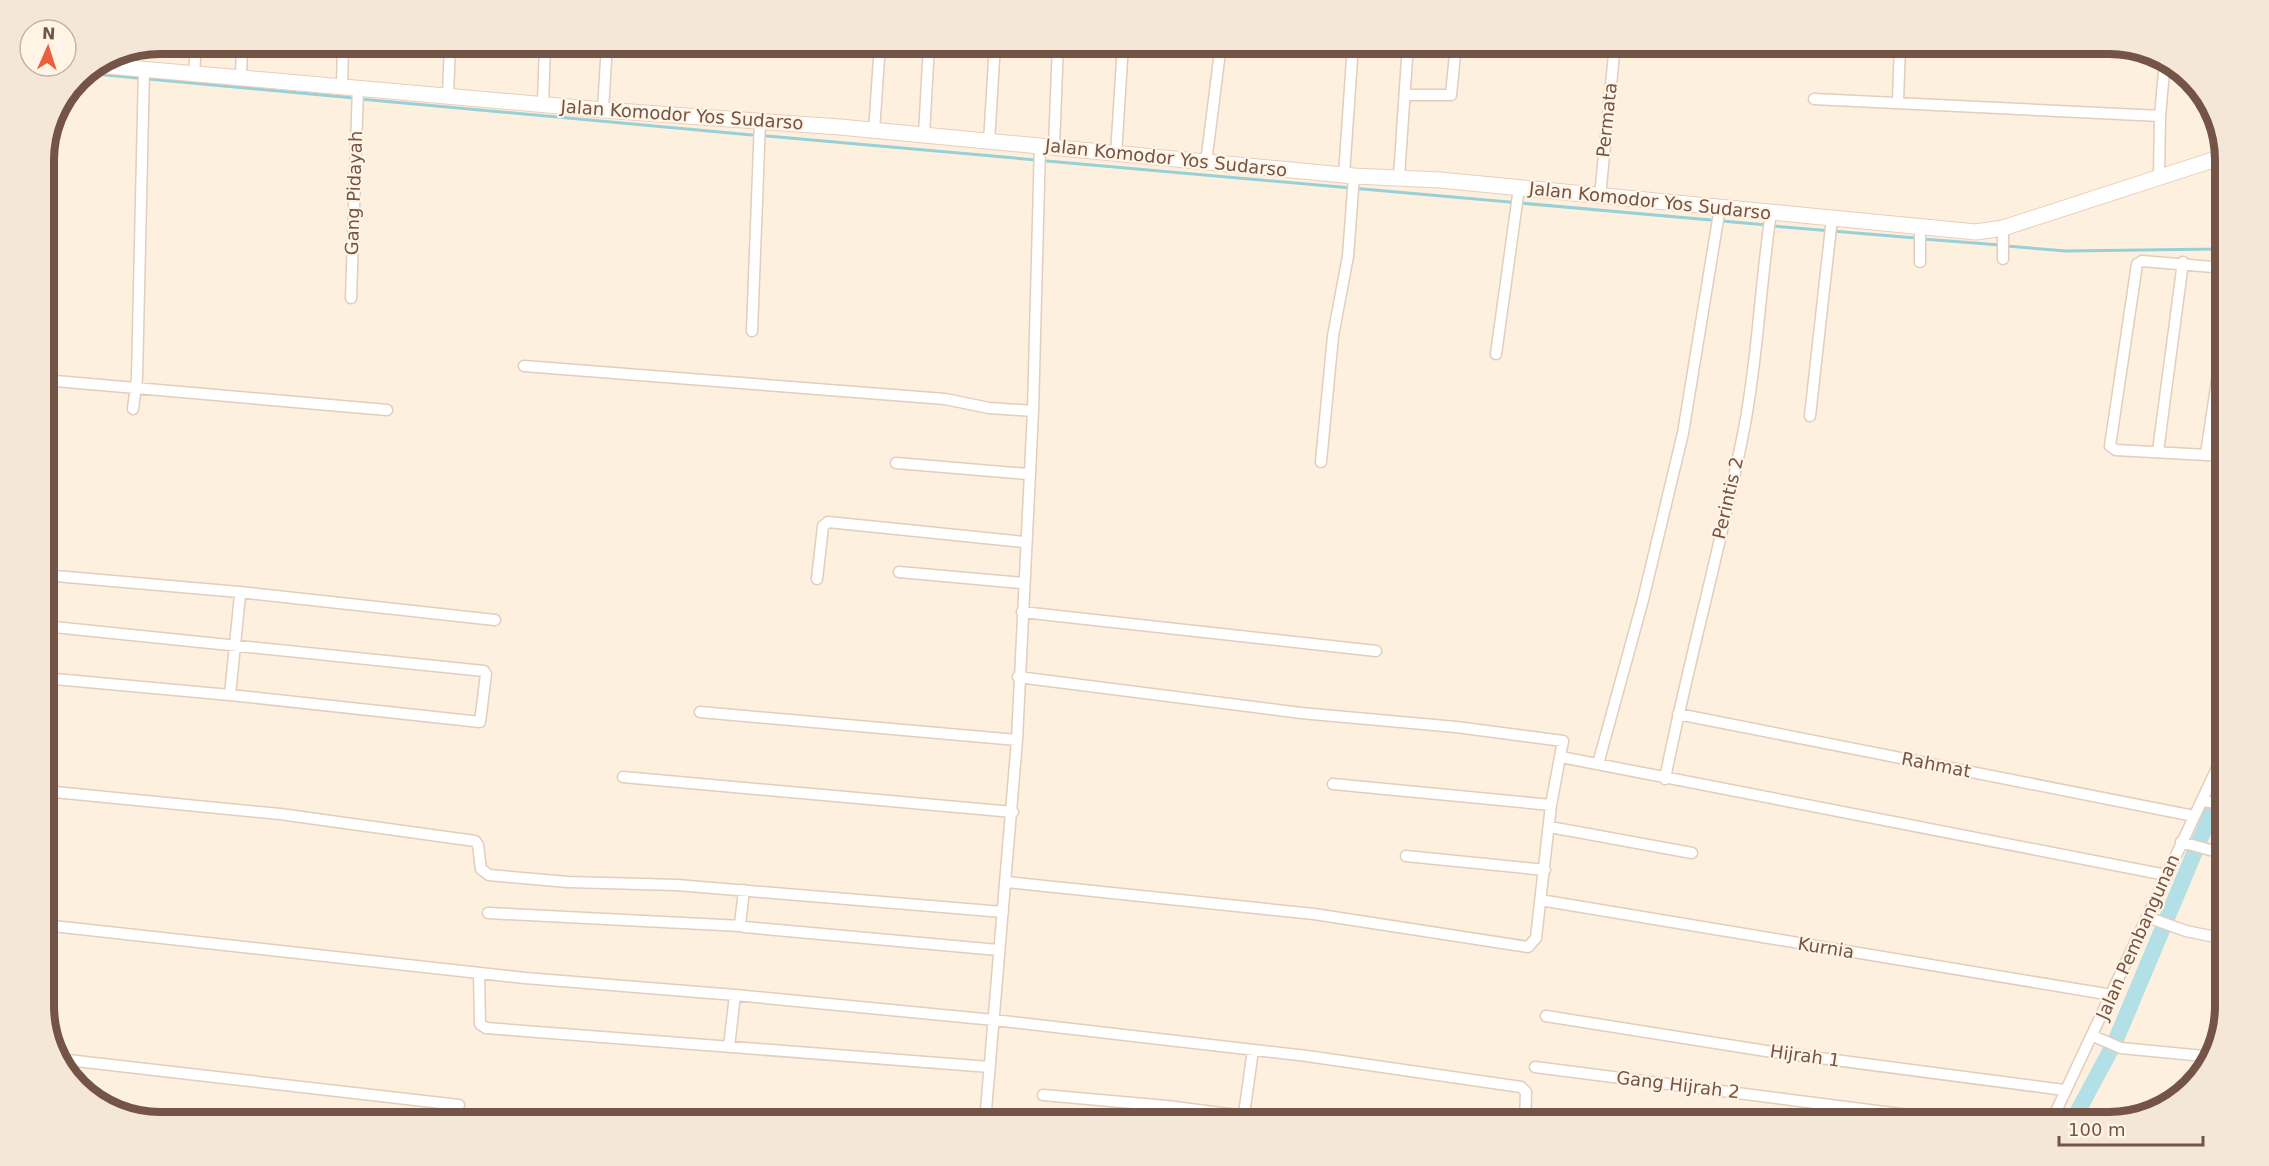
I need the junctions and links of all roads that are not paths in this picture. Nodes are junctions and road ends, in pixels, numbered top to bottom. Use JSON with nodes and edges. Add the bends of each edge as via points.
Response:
{"nodes":[{"id":1,"x":195,"y":54,"type":"edge"},
{"id":2,"x":242,"y":54,"type":"edge"},
{"id":3,"x":343,"y":54,"type":"edge"},
{"id":4,"x":450,"y":54,"type":"edge"},
{"id":5,"x":544,"y":54,"type":"edge"},
{"id":6,"x":606,"y":54,"type":"edge"},
{"id":7,"x":879,"y":54,"type":"edge"},
{"id":8,"x":928,"y":54,"type":"edge"},
{"id":9,"x":994,"y":54,"type":"edge"},
{"id":10,"x":1057,"y":54,"type":"edge"},
{"id":11,"x":1122,"y":54,"type":"edge"},
{"id":12,"x":1220,"y":54,"type":"edge"},
{"id":13,"x":1353,"y":54,"type":"edge"},
{"id":14,"x":1407,"y":54,"type":"edge"},
{"id":15,"x":1455,"y":54,"type":"edge"},
{"id":16,"x":1614,"y":54,"type":"edge"},
{"id":17,"x":1900,"y":54,"type":"edge"},
{"id":18,"x":110,"y":67,"type":"edge"},
{"id":19,"x":2164,"y":70,"type":"edge"},
{"id":20,"x":144,"y":71,"type":"junction"},
{"id":21,"x":194,"y":74,"type":"junction"},
{"id":22,"x":241,"y":78,"type":"junction"},
{"id":23,"x":342,"y":86,"type":"junction"},
{"id":24,"x":358,"y":91,"type":"junction"},
{"id":25,"x":448,"y":95,"type":"junction"},
{"id":26,"x":1405,"y":95,"type":"junction"},
{"id":27,"x":1814,"y":99,"type":"dead end"},
{"id":28,"x":1898,"y":102,"type":"junction"},
{"id":29,"x":543,"y":105,"type":"junction"},
{"id":30,"x":603,"y":110,"type":"junction"},
{"id":31,"x":2160,"y":116,"type":"junction"},
{"id":32,"x":760,"y":121,"type":"junction"},
{"id":33,"x":874,"y":131,"type":"junction"},
{"id":34,"x":924,"y":135,"type":"junction"},
{"id":35,"x":989,"y":142,"type":"junction"},
{"id":36,"x":1044,"y":149,"type":"junction"},
{"id":37,"x":1116,"y":155,"type":"junction"},
{"id":38,"x":2215,"y":159,"type":"edge"},
{"id":39,"x":1206,"y":163,"type":"junction"},
{"id":40,"x":2158,"y":176,"type":"junction"},
{"id":41,"x":1398,"y":177,"type":"junction"},
{"id":42,"x":1350,"y":178,"type":"junction"},
{"id":43,"x":1518,"y":193,"type":"junction"},
{"id":44,"x":1600,"y":196,"type":"junction"},
{"id":45,"x":1719,"y":212,"type":"junction"},
{"id":46,"x":1771,"y":217,"type":"junction"},
{"id":47,"x":1832,"y":223,"type":"junction"},
{"id":48,"x":1920,"y":229,"type":"junction"},
{"id":49,"x":2003,"y":234,"type":"junction"},
{"id":50,"x":2003,"y":255,"type":"dead end"},
{"id":51,"x":1920,"y":262,"type":"dead end"},
{"id":52,"x":2183,"y":262,"type":"junction"},
{"id":53,"x":2215,"y":267,"type":"edge"},
{"id":54,"x":351,"y":298,"type":"dead end"},
{"id":55,"x":752,"y":331,"type":"dead end"},
{"id":56,"x":1496,"y":354,"type":"dead end"},
{"id":57,"x":524,"y":366,"type":"dead end"},
{"id":58,"x":54,"y":381,"type":"edge"},
{"id":59,"x":135,"y":389,"type":"junction"},
{"id":60,"x":2215,"y":394,"type":"edge"},
{"id":61,"x":133,"y":409,"type":"dead end"},
{"id":62,"x":387,"y":410,"type":"dead end"},
{"id":63,"x":1033,"y":411,"type":"junction"},
{"id":64,"x":1810,"y":416,"type":"dead end"},
{"id":65,"x":2158,"y":451,"type":"junction"},
{"id":66,"x":2206,"y":454,"type":"junction"},
{"id":67,"x":2215,"y":455,"type":"edge"},
{"id":68,"x":1321,"y":462,"type":"dead end"},
{"id":69,"x":896,"y":463,"type":"dead end"},
{"id":70,"x":1028,"y":474,"type":"junction"},
{"id":71,"x":1024,"y":542,"type":"junction"},
{"id":72,"x":899,"y":572,"type":"dead end"},
{"id":73,"x":54,"y":576,"type":"edge"},
{"id":74,"x":818,"y":579,"type":"dead end"},
{"id":75,"x":1022,"y":583,"type":"junction"},
{"id":76,"x":239,"y":592,"type":"junction"},
{"id":77,"x":1022,"y":612,"type":"junction"},
{"id":78,"x":495,"y":620,"type":"dead end"},
{"id":79,"x":54,"y":627,"type":"edge"},
{"id":80,"x":235,"y":645,"type":"junction"},
{"id":81,"x":1376,"y":651,"type":"dead end"},
{"id":82,"x":1018,"y":677,"type":"junction"},
{"id":83,"x":54,"y":679,"type":"edge"},
{"id":84,"x":230,"y":696,"type":"junction"},
{"id":85,"x":700,"y":712,"type":"dead end"},
{"id":86,"x":1678,"y":714,"type":"junction"},
{"id":87,"x":1017,"y":740,"type":"junction"},
{"id":88,"x":1561,"y":757,"type":"junction"},
{"id":89,"x":1598,"y":764,"type":"junction"},
{"id":90,"x":623,"y":777,"type":"dead end"},
{"id":91,"x":2215,"y":777,"type":"edge"},
{"id":92,"x":1665,"y":779,"type":"junction"},
{"id":93,"x":1333,"y":784,"type":"dead end"},
{"id":94,"x":54,"y":792,"type":"edge"},
{"id":95,"x":2206,"y":801,"type":"junction"},
{"id":96,"x":2215,"y":802,"type":"edge"},
{"id":97,"x":1551,"y":805,"type":"junction"},
{"id":98,"x":1012,"y":812,"type":"junction"},
{"id":99,"x":2194,"y":816,"type":"junction"},
{"id":100,"x":1550,"y":827,"type":"junction"},
{"id":101,"x":2185,"y":842,"type":"junction"},
{"id":102,"x":2215,"y":850,"type":"edge"},
{"id":103,"x":1692,"y":853,"type":"dead end"},
{"id":104,"x":1406,"y":856,"type":"dead end"},
{"id":105,"x":1545,"y":870,"type":"junction"},
{"id":106,"x":2166,"y":875,"type":"junction"},
{"id":107,"x":1007,"y":882,"type":"junction"},
{"id":108,"x":744,"y":890,"type":"junction"},
{"id":109,"x":1540,"y":900,"type":"junction"},
{"id":110,"x":1003,"y":912,"type":"junction"},
{"id":111,"x":488,"y":913,"type":"dead end"},
{"id":112,"x":2152,"y":919,"type":"junction"},
{"id":113,"x":54,"y":926,"type":"edge"},
{"id":114,"x":741,"y":926,"type":"junction"},
{"id":115,"x":2215,"y":936,"type":"edge"},
{"id":116,"x":998,"y":950,"type":"junction"},
{"id":117,"x":479,"y":973,"type":"junction"},
{"id":118,"x":735,"y":994,"type":"junction"},
{"id":119,"x":2112,"y":995,"type":"junction"},
{"id":120,"x":1546,"y":1016,"type":"dead end"},
{"id":121,"x":994,"y":1020,"type":"junction"},
{"id":122,"x":2097,"y":1039,"type":"junction"},
{"id":123,"x":729,"y":1047,"type":"junction"},
{"id":124,"x":1253,"y":1050,"type":"junction"},
{"id":125,"x":2202,"y":1056,"type":"edge"},
{"id":126,"x":69,"y":1060,"type":"edge"},
{"id":127,"x":990,"y":1067,"type":"junction"},
{"id":128,"x":1535,"y":1067,"type":"dead end"},
{"id":129,"x":2064,"y":1090,"type":"junction"},
{"id":130,"x":1043,"y":1095,"type":"dead end"},
{"id":131,"x":459,"y":1105,"type":"dead end"},
{"id":132,"x":986,"y":1112,"type":"edge"},
{"id":133,"x":1223,"y":1112,"type":"edge"},
{"id":134,"x":1244,"y":1112,"type":"edge"},
{"id":135,"x":1525,"y":1112,"type":"edge"},
{"id":136,"x":1885,"y":1112,"type":"edge"},
{"id":137,"x":2055,"y":1112,"type":"edge"}],
"edges":[{"from":1,"to":21,"type":"street"},
{"from":2,"to":22,"type":"street"},
{"from":3,"to":23,"type":"street"},
{"from":4,"to":25,"type":"street"},
{"from":5,"to":29,"type":"street"},
{"from":6,"to":30,"type":"street"},
{"from":7,"to":33,"type":"street"},
{"from":8,"to":34,"type":"street"},
{"from":9,"to":35,"type":"street"},
{"from":10,"to":36,"type":"street"},
{"from":11,"to":37,"type":"street"},
{"from":12,"to":39,"type":"street"},
{"from":13,"to":42,"type":"street"},
{"from":14,"to":26,"type":"street"},
{"from":15,"to":26,"type":"street","via":[[1451,95]]},
{"from":16,"to":44,"type":"street","name":"Permata"},
{"from":17,"to":28,"type":"street"},
{"from":18,"to":20,"type":"street","name":"Jalan Komodor Yos Sudarso"},
{"from":19,"to":31,"type":"street"},
{"from":20,"to":21,"type":"street","name":"Jalan Komodor Yos Sudarso"},
{"from":20,"to":59,"type":"street"},
{"from":21,"to":22,"type":"street","name":"Jalan Komodor Yos Sudarso"},
{"from":22,"to":23,"type":"street","name":"Jalan Komodor Yos Sudarso"},
{"from":23,"to":24,"type":"street","name":"Jalan Komodor Yos Sudarso"},
{"from":24,"to":25,"type":"street","name":"Jalan Komodor Yos Sudarso"},
{"from":24,"to":54,"type":"street","name":"Gang Pidayah"},
{"from":25,"to":29,"type":"street","name":"Jalan Komodor Yos Sudarso"},
{"from":26,"to":41,"type":"street"},
{"from":27,"to":28,"type":"street"},
{"from":28,"to":31,"type":"street"},
{"from":29,"to":30,"type":"street","name":"Jalan Komodor Yos Sudarso"},
{"from":30,"to":32,"type":"street","name":"Jalan Komodor Yos Sudarso"},
{"from":31,"to":40,"type":"street"},
{"from":32,"to":33,"type":"street","name":"Jalan Komodor Yos Sudarso"},
{"from":32,"to":55,"type":"street"},
{"from":33,"to":34,"type":"street","name":"Jalan Komodor Yos Sudarso"},
{"from":34,"to":35,"type":"street","name":"Jalan Komodor Yos Sudarso"},
{"from":35,"to":36,"type":"street","name":"Jalan Komodor Yos Sudarso"},
{"from":36,"to":37,"type":"street","name":"Jalan Komodor Yos Sudarso"},
{"from":36,"to":63,"type":"street","via":[[1039,174]]},
{"from":37,"to":39,"type":"street","name":"Jalan Komodor Yos Sudarso"},
{"from":38,"to":40,"type":"street","name":"Jalan Komodor Yos Sudarso"},
{"from":39,"to":42,"type":"street","name":"Jalan Komodor Yos Sudarso"},
{"from":40,"to":49,"type":"street","name":"Jalan Komodor Yos Sudarso"},
{"from":41,"to":42,"type":"street","name":"Jalan Komodor Yos Sudarso"},
{"from":41,"to":43,"type":"street","name":"Jalan Komodor Yos Sudarso"},
{"from":42,"to":68,"type":"street","via":[[1348,256],[1333,336]]},
{"from":43,"to":44,"type":"street","name":"Jalan Komodor Yos Sudarso"},
{"from":43,"to":56,"type":"street"},
{"from":44,"to":45,"type":"street","name":"Jalan Komodor Yos Sudarso"},
{"from":45,"to":46,"type":"street","name":"Jalan Komodor Yos Sudarso"},
{"from":45,"to":89,"type":"street","via":[[1683,433]]},
{"from":46,"to":47,"type":"street","name":"Jalan Komodor Yos Sudarso"},
{"from":46,"to":86,"type":"street","name":"Perintis 2","via":[[1744,430]]},
{"from":47,"to":48,"type":"street","name":"Jalan Komodor Yos Sudarso"},
{"from":47,"to":64,"type":"street"},
{"from":48,"to":49,"type":"street","name":"Jalan Komodor Yos Sudarso"},
{"from":48,"to":51,"type":"street"},
{"from":49,"to":50,"type":"street"},
{"from":52,"to":53,"type":"street"},
{"from":52,"to":65,"type":"street"},
{"from":52,"to":65,"type":"street","via":[[2137,264],[2110,446],[2116,450]]},
{"from":57,"to":63,"type":"street","via":[[945,399]]},
{"from":58,"to":59,"type":"street"},
{"from":59,"to":61,"type":"street"},
{"from":59,"to":62,"type":"street"},
{"from":60,"to":66,"type":"street"},
{"from":63,"to":70,"type":"street"},
{"from":65,"to":66,"type":"street"},
{"from":66,"to":67,"type":"street"},
{"from":69,"to":70,"type":"street"},
{"from":70,"to":71,"type":"street"},
{"from":71,"to":74,"type":"street","via":[[828,522],[823,526]]},
{"from":71,"to":75,"type":"street"},
{"from":72,"to":75,"type":"street"},
{"from":73,"to":76,"type":"street"},
{"from":75,"to":77,"type":"street"},
{"from":76,"to":78,"type":"street"},
{"from":76,"to":80,"type":"street"},
{"from":77,"to":81,"type":"street"},
{"from":77,"to":82,"type":"street"},
{"from":79,"to":80,"type":"street"},
{"from":80,"to":84,"type":"street"},
{"from":80,"to":84,"type":"street","via":[[486,674],[478,723]]},
{"from":82,"to":87,"type":"street"},
{"from":82,"to":88,"type":"street","via":[[1563,741]]},
{"from":83,"to":84,"type":"street"},
{"from":85,"to":87,"type":"street"},
{"from":86,"to":92,"type":"street","name":"Perintis 2"},
{"from":86,"to":99,"type":"street","name":"Rahmat"},
{"from":87,"to":98,"type":"street"},
{"from":88,"to":89,"type":"street"},
{"from":88,"to":97,"type":"street"},
{"from":89,"to":92,"type":"street"},
{"from":90,"to":98,"type":"street"},
{"from":91,"to":95,"type":"street","name":"Jalan Pembangunan"},
{"from":92,"to":106,"type":"street"},
{"from":93,"to":97,"type":"street"},
{"from":94,"to":108,"type":"street","via":[[280,814],[475,841],[481,869],[489,875]]},
{"from":95,"to":96,"type":"street"},
{"from":95,"to":99,"type":"street","name":"Jalan Pembangunan"},
{"from":97,"to":100,"type":"street"},
{"from":98,"to":107,"type":"street"},
{"from":99,"to":101,"type":"street","name":"Jalan Pembangunan"},
{"from":100,"to":103,"type":"street"},
{"from":100,"to":105,"type":"street"},
{"from":101,"to":102,"type":"street"},
{"from":101,"to":106,"type":"street","name":"Jalan Pembangunan"},
{"from":104,"to":105,"type":"street"},
{"from":105,"to":109,"type":"street"},
{"from":106,"to":112,"type":"street","name":"Jalan Pembangunan"},
{"from":107,"to":109,"type":"street","via":[[1314,914],[1528,947],[1536,938]]},
{"from":107,"to":110,"type":"street"},
{"from":108,"to":110,"type":"street"},
{"from":108,"to":114,"type":"street"},
{"from":109,"to":119,"type":"street","name":"Kurnia"},
{"from":110,"to":116,"type":"street"},
{"from":111,"to":114,"type":"street"},
{"from":112,"to":115,"type":"street"},
{"from":112,"to":119,"type":"street","name":"Jalan Pembangunan"},
{"from":113,"to":117,"type":"street"},
{"from":114,"to":116,"type":"street"},
{"from":116,"to":121,"type":"street"},
{"from":117,"to":118,"type":"street"},
{"from":117,"to":123,"type":"street","via":[[480,1024],[486,1028]]},
{"from":118,"to":121,"type":"street"},
{"from":118,"to":123,"type":"street"},
{"from":119,"to":122,"type":"street","name":"Jalan Pembangunan"},
{"from":120,"to":129,"type":"street","name":"Hijrah 1","via":[[1766,1051]]},
{"from":121,"to":124,"type":"street"},
{"from":121,"to":127,"type":"street"},
{"from":122,"to":125,"type":"street","via":[[2121,1048]]},
{"from":122,"to":129,"type":"street","name":"Jalan Pembangunan"},
{"from":123,"to":127,"type":"street"},
{"from":124,"to":134,"type":"street"},
{"from":124,"to":135,"type":"street","via":[[1521,1087],[1526,1092]]},
{"from":126,"to":131,"type":"street"},
{"from":127,"to":132,"type":"street"},
{"from":128,"to":136,"type":"street","name":"Gang Hijrah 2"},
{"from":129,"to":137,"type":"street","name":"Jalan Pembangunan"},
{"from":130,"to":133,"type":"street"}]}
